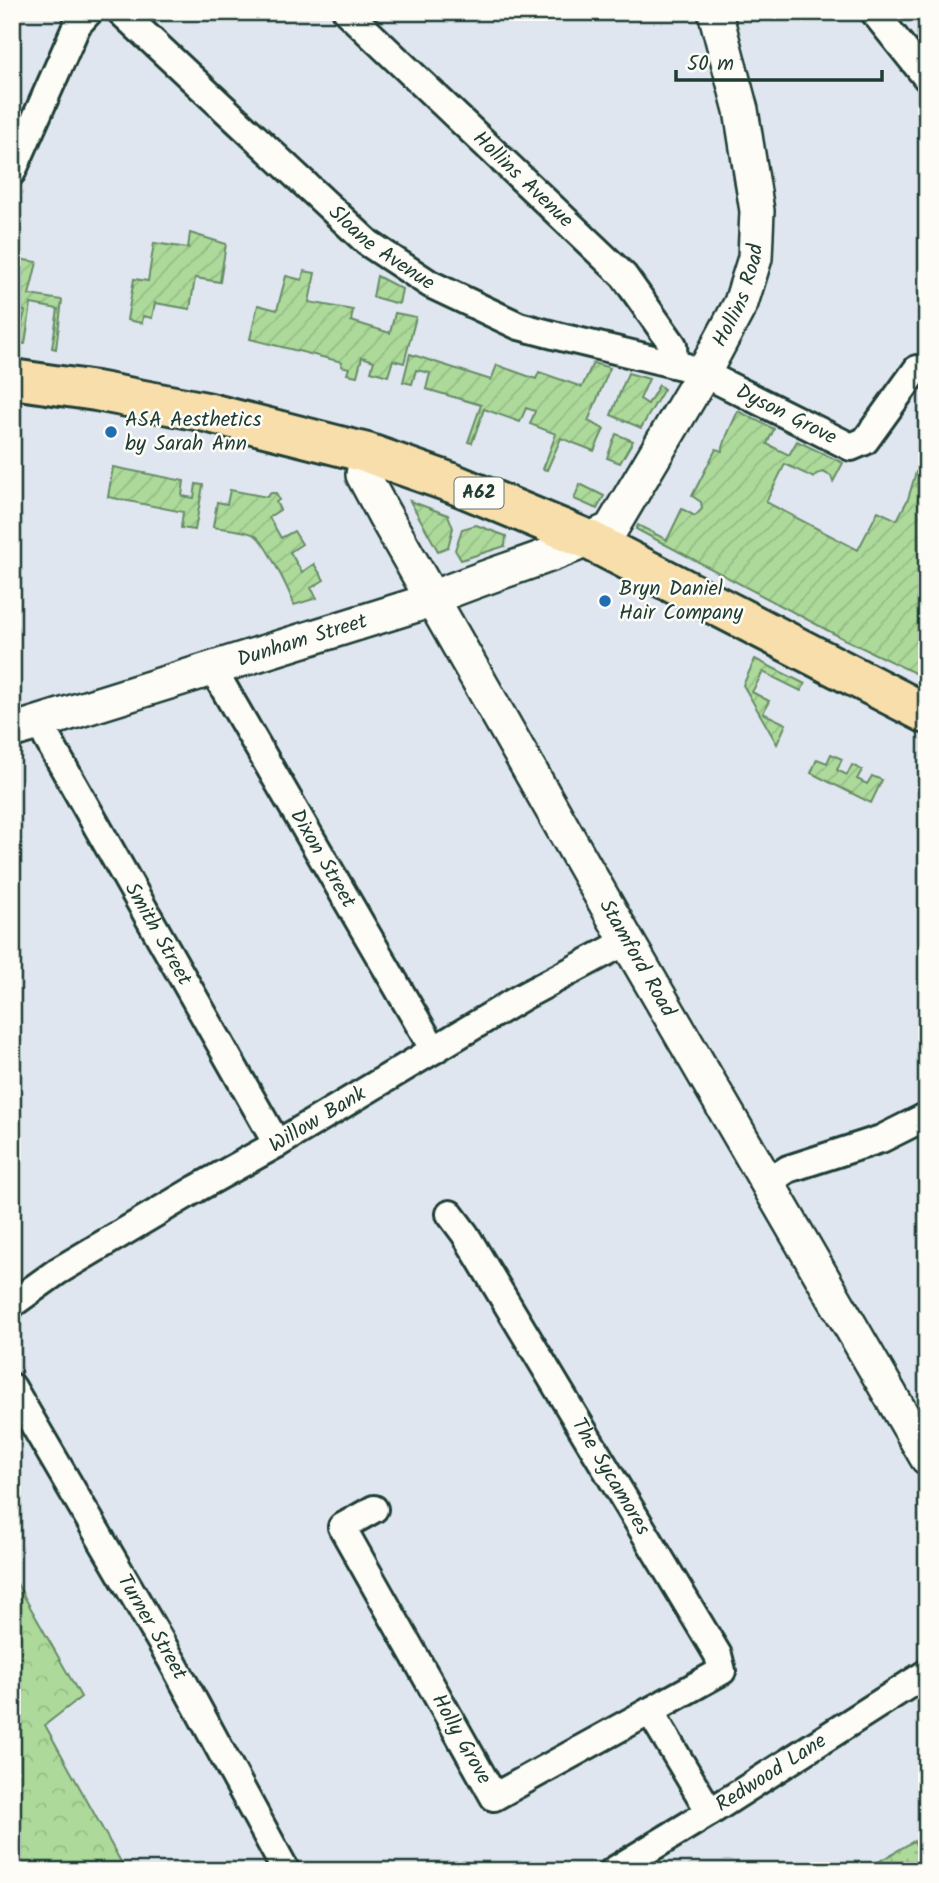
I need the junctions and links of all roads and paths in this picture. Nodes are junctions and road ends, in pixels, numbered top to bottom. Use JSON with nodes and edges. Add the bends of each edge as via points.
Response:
{"nodes":[{"id":1,"x":89,"y":12,"type":"edge"},
{"id":2,"x":121,"y":12,"type":"edge"},
{"id":3,"x":347,"y":12,"type":"edge"},
{"id":4,"x":715,"y":12,"type":"edge"},
{"id":5,"x":874,"y":12,"type":"edge"},
{"id":6,"x":927,"y":78,"type":"edge"},
{"id":7,"x":12,"y":172,"type":"edge"},
{"id":8,"x":689,"y":369,"type":"junction"},
{"id":9,"x":917,"y":369,"type":"dead end"},
{"id":10,"x":12,"y":379,"type":"edge"},
{"id":11,"x":368,"y":453,"type":"junction"},
{"id":12,"x":589,"y":540,"type":"junction"},
{"id":13,"x":432,"y":598,"type":"junction"},
{"id":14,"x":215,"y":667,"type":"junction"},
{"id":15,"x":927,"y":714,"type":"edge"},
{"id":16,"x":27,"y":727,"type":"edge"},
{"id":17,"x":627,"y":941,"type":"junction"},
{"id":18,"x":435,"y":1050,"type":"junction"},
{"id":19,"x":927,"y":1116,"type":"edge"},
{"id":20,"x":277,"y":1144,"type":"junction"},
{"id":21,"x":767,"y":1182,"type":"junction"},
{"id":22,"x":450,"y":1214,"type":"dead end"},
{"id":23,"x":12,"y":1304,"type":"edge"},
{"id":24,"x":12,"y":1387,"type":"edge"},
{"id":25,"x":927,"y":1458,"type":"edge"},
{"id":26,"x":374,"y":1509,"type":"dead end"},
{"id":27,"x":927,"y":1673,"type":"edge"},
{"id":28,"x":650,"y":1711,"type":"junction"},
{"id":29,"x":710,"y":1812,"type":"junction"},
{"id":30,"x":286,"y":1871,"type":"edge"},
{"id":31,"x":614,"y":1871,"type":"edge"}],
"edges":[{"from":1,"to":7,"type":"street","via":[[77,25]]},
{"from":2,"to":8,"type":"street","name":"Sloane Avenue","via":[[368,243],[421,279],[519,326]]},
{"from":3,"to":8,"type":"street","name":"Hollins Avenue","via":[[624,276]]},
{"from":4,"to":8,"type":"street","name":"Hollins Road","via":[[741,110],[757,211],[755,258],[741,303]]},
{"from":5,"to":6,"type":"street"},
{"from":8,"to":9,"type":"street","name":"Dyson Grove","via":[[851,447],[865,441]]},
{"from":8,"to":12,"type":"street","name":"Hollins Road","via":[[611,529]]},
{"from":10,"to":11,"type":"main road","number":"A62","via":[[193,409]]},
{"from":11,"to":12,"type":"main road","number":"A62"},
{"from":11,"to":13,"type":"street","name":"Stamford Road","via":[[363,475]]},
{"from":12,"to":13,"type":"street","name":"Dunham Street"},
{"from":12,"to":15,"type":"main road","number":"A62"},
{"from":13,"to":14,"type":"street","name":"Dunham Street"},
{"from":13,"to":17,"type":"street","name":"Stamford Road"},
{"from":14,"to":16,"type":"street","name":"Dunham Street"},
{"from":14,"to":18,"type":"street","name":"Dixon Street"},
{"from":16,"to":20,"type":"street","name":"Smith Street","via":[[47,738]]},
{"from":17,"to":18,"type":"street","name":"Willow Bank"},
{"from":17,"to":21,"type":"street","name":"Stamford Road"},
{"from":18,"to":20,"type":"street","name":"Willow Bank"},
{"from":19,"to":21,"type":"street","via":[[881,1139],[788,1169]]},
{"from":20,"to":23,"type":"street","name":"Willow Bank","via":[[58,1270]]},
{"from":21,"to":25,"type":"street","name":"Stamford Road"},
{"from":22,"to":28,"type":"street","name":"The Sycamores","via":[[718,1655],[722,1671]]},
{"from":24,"to":30,"type":"street","name":"Turner Street","via":[[172,1661]]},
{"from":26,"to":28,"type":"street","name":"Holly Grove","via":[[342,1527],[494,1797]]},
{"from":27,"to":29,"type":"street","name":"Redwood Lane"},
{"from":28,"to":29,"type":"street"},
{"from":29,"to":31,"type":"street","name":"Redwood Lane"}]}
